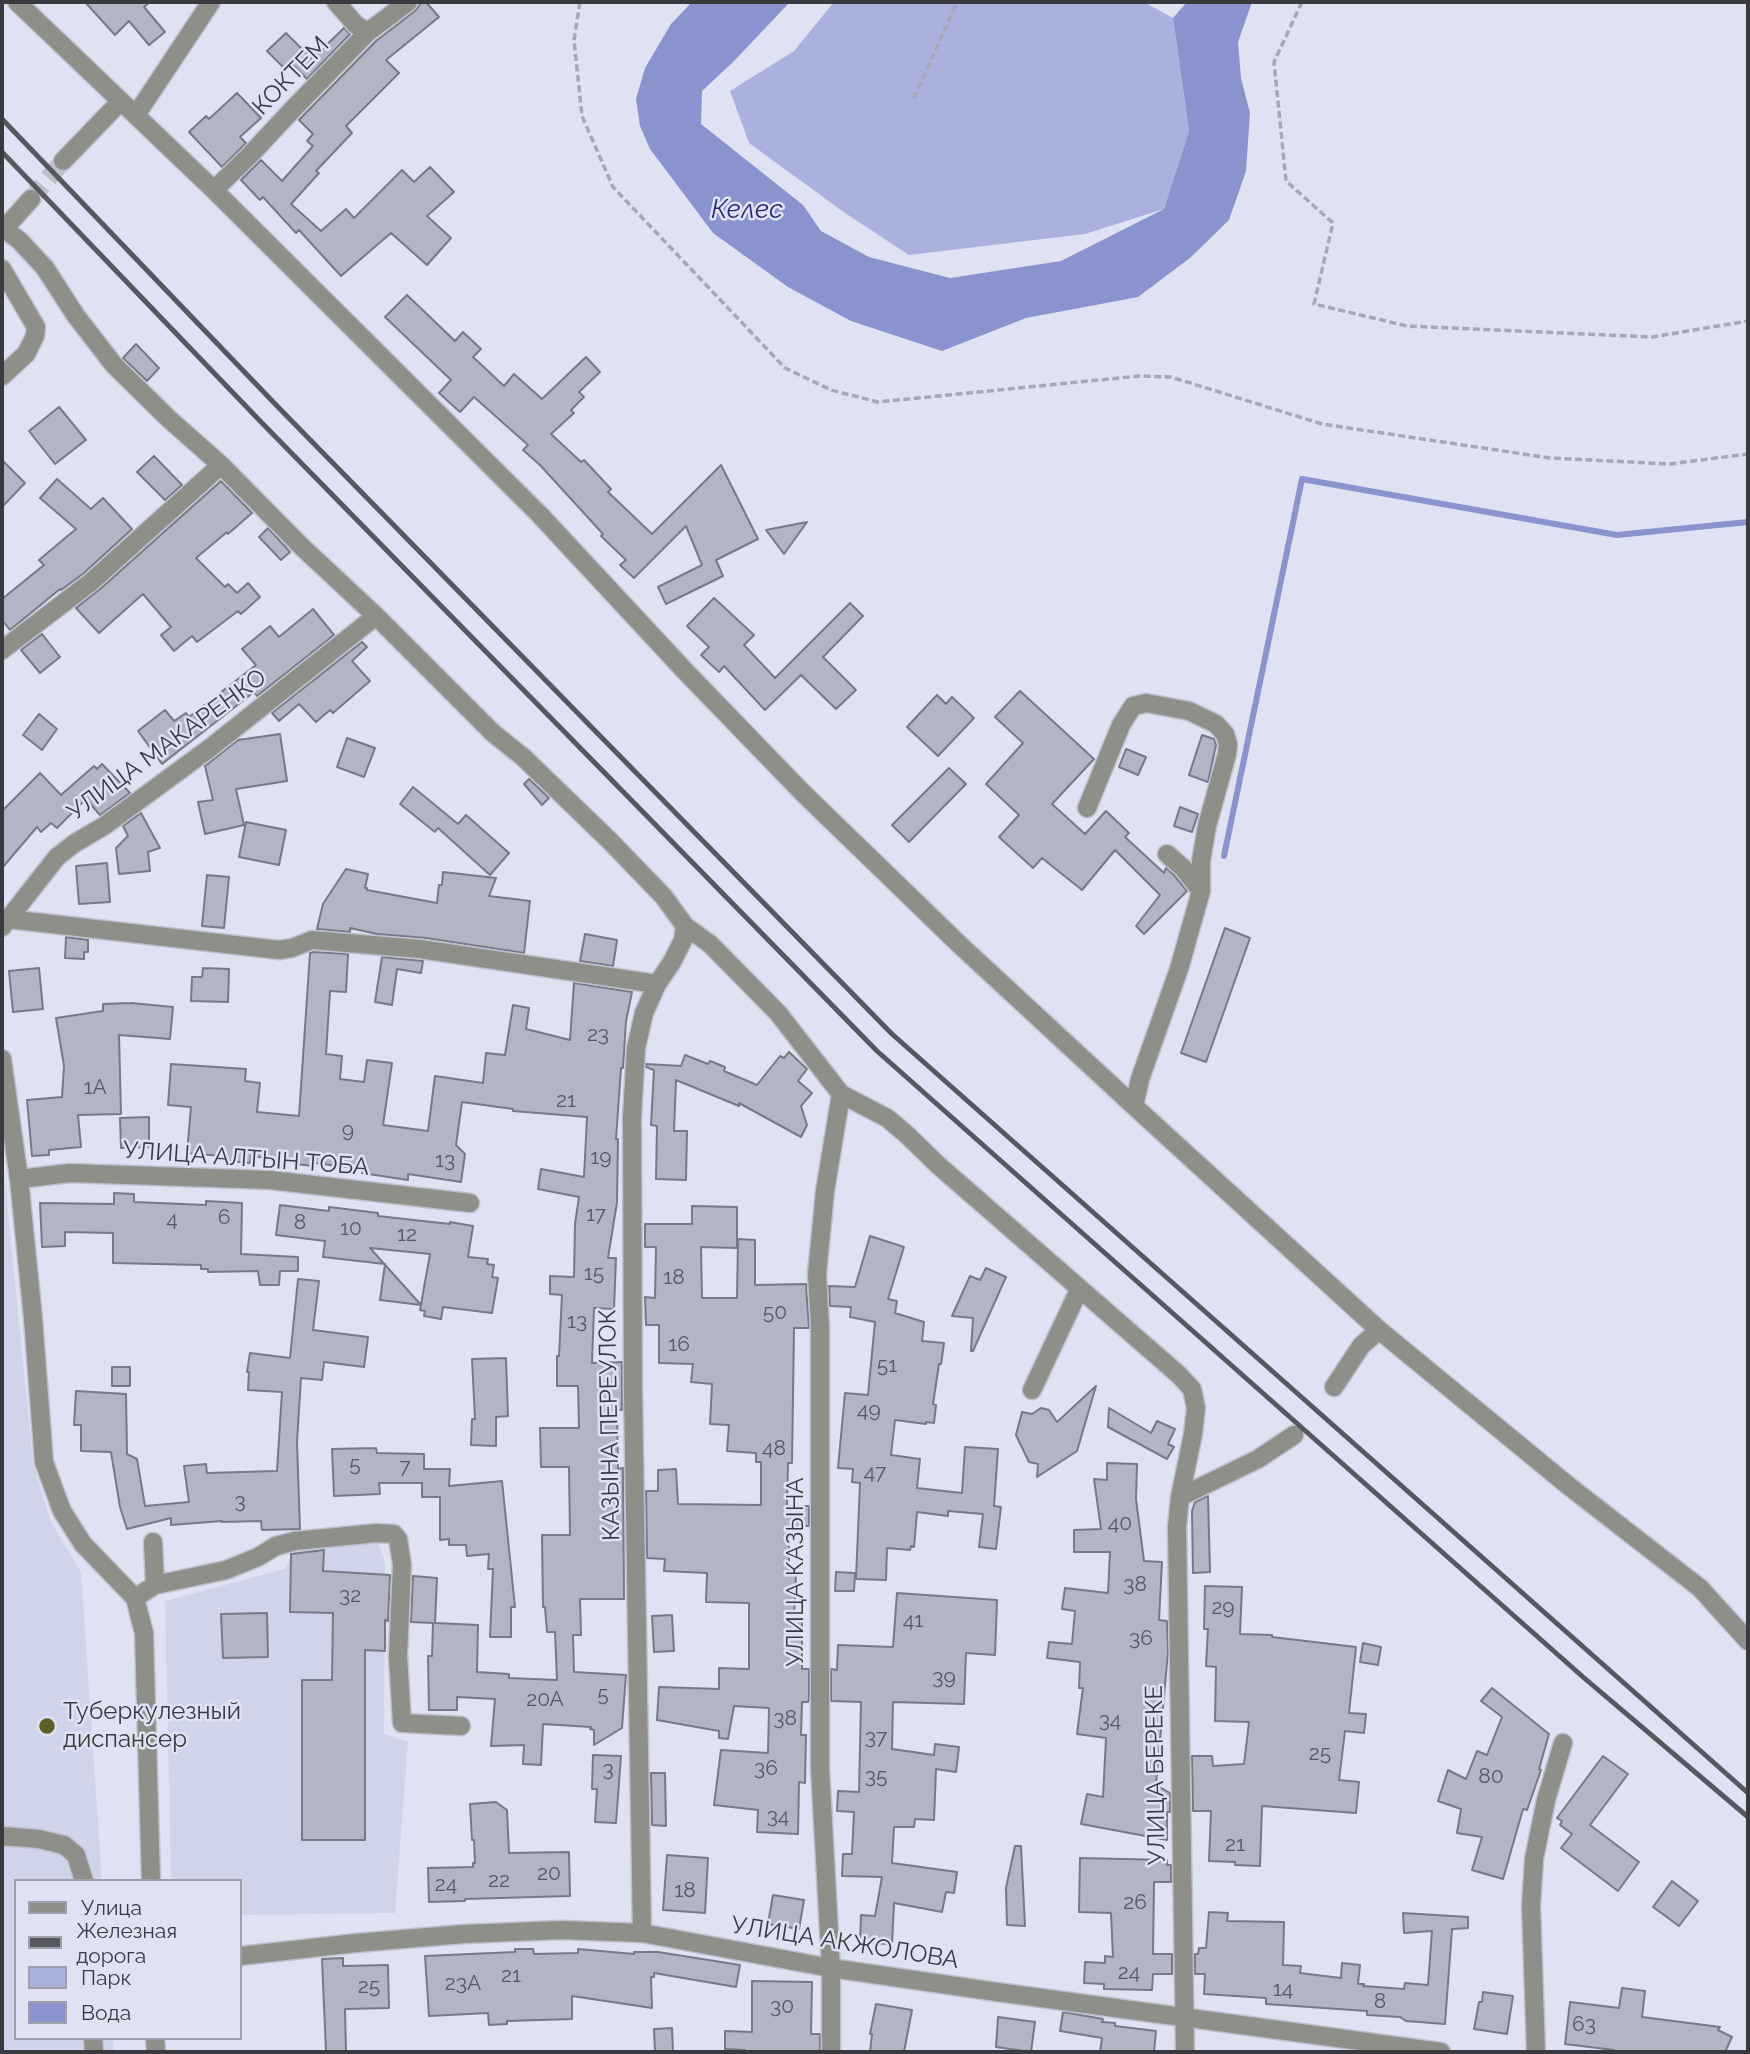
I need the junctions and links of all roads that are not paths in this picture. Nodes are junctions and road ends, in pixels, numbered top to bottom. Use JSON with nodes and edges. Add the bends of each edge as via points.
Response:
{"nodes":[{"id":1,"x":17,"y":2,"type":"edge"},
{"id":2,"x":211,"y":2,"type":"edge"},
{"id":3,"x":336,"y":2,"type":"edge"},
{"id":4,"x":408,"y":2,"type":"edge"},
{"id":5,"x":369,"y":32,"type":"junction"},
{"id":6,"x":121,"y":101,"type":"junction"},
{"id":7,"x":136,"y":115,"type":"junction"},
{"id":8,"x":63,"y":161,"type":"tunnel mouth"},
{"id":9,"x":214,"y":190,"type":"junction"},
{"id":10,"x":31,"y":199,"type":"tunnel mouth"},
{"id":11,"x":3,"y":227,"type":"edge"},
{"id":12,"x":2,"y":269,"type":"edge"},
{"id":13,"x":2,"y":376,"type":"edge"},
{"id":14,"x":221,"y":466,"type":"junction"},
{"id":15,"x":376,"y":616,"type":"junction"},
{"id":16,"x":2,"y":650,"type":"edge"},
{"id":17,"x":1087,"y":808,"type":"dead end"},
{"id":18,"x":1167,"y":854,"type":"dead end"},
{"id":19,"x":1201,"y":891,"type":"junction"},
{"id":20,"x":5,"y":923,"type":"edge"},
{"id":21,"x":685,"y":926,"type":"junction"},
{"id":22,"x":657,"y":984,"type":"junction"},
{"id":23,"x":2,"y":1059,"type":"edge"},
{"id":24,"x":841,"y":1094,"type":"junction"},
{"id":25,"x":1133,"y":1107,"type":"junction"},
{"id":26,"x":19,"y":1179,"type":"junction"},
{"id":27,"x":470,"y":1203,"type":"dead end"},
{"id":28,"x":1079,"y":1290,"type":"junction"},
{"id":29,"x":1379,"y":1330,"type":"junction"},
{"id":30,"x":1334,"y":1387,"type":"dead end"},
{"id":31,"x":1032,"y":1390,"type":"dead end"},
{"id":32,"x":1294,"y":1435,"type":"dead end"},
{"id":33,"x":1180,"y":1497,"type":"junction"},
{"id":34,"x":153,"y":1542,"type":"dead end"},
{"id":35,"x":155,"y":1585,"type":"junction"},
{"id":36,"x":135,"y":1598,"type":"junction"},
{"id":37,"x":1748,"y":1640,"type":"edge"},
{"id":38,"x":461,"y":1726,"type":"dead end"},
{"id":39,"x":1563,"y":1743,"type":"dead end"},
{"id":40,"x":2,"y":1836,"type":"edge"},
{"id":41,"x":83,"y":1879,"type":"edge"},
{"id":42,"x":151,"y":1879,"type":"edge"},
{"id":43,"x":642,"y":1933,"type":"junction"},
{"id":44,"x":242,"y":1956,"type":"edge"},
{"id":45,"x":831,"y":1968,"type":"junction"},
{"id":46,"x":1184,"y":2017,"type":"junction"},
{"id":47,"x":831,"y":2052,"type":"edge"},
{"id":48,"x":1185,"y":2052,"type":"edge"},
{"id":49,"x":1441,"y":2052,"type":"edge"},
{"id":50,"x":1536,"y":2052,"type":"edge"}],
"edges":[{"from":1,"to":6,"type":"street"},
{"from":2,"to":7,"type":"street"},
{"from":3,"to":5,"type":"street"},
{"from":4,"to":5,"type":"street","name":"КОКТЕМ"},
{"from":5,"to":9,"type":"street","name":"КОКТЕМ"},
{"from":6,"to":7,"type":"street"},
{"from":6,"to":8,"type":"street"},
{"from":7,"to":9,"type":"street"},
{"from":9,"to":25,"type":"street","via":[[540,515],[803,793]]},
{"from":10,"to":11,"type":"street"},
{"from":11,"to":14,"type":"street","via":[[45,268],[114,365]]},
{"from":12,"to":13,"type":"street","via":[[36,327],[26,354]]},
{"from":14,"to":15,"type":"street"},
{"from":14,"to":16,"type":"street","via":[[91,582]]},
{"from":15,"to":20,"type":"street","name":"УЛИЦА МАКАРЕНКО","via":[[199,756],[57,857]]},
{"from":15,"to":21,"type":"street","via":[[610,841]]},
{"from":17,"to":19,"type":"street","via":[[1133,706],[1146,703],[1189,710],[1216,724],[1228,744],[1201,861]]},
{"from":18,"to":19,"type":"street"},
{"from":19,"to":25,"type":"street"},
{"from":20,"to":22,"type":"street","via":[[279,950],[312,940],[420,949]]},
{"from":21,"to":22,"type":"street","name":"КАЗЫНА ПЕРЕУЛОК","via":[[683,940]]},
{"from":21,"to":24,"type":"street","via":[[710,944],[778,1013]]},
{"from":22,"to":43,"type":"street","name":"КАЗЫНА ПЕРЕУЛОК","via":[[636,1048],[632,1117]]},
{"from":23,"to":26,"type":"street"},
{"from":24,"to":28,"type":"street","name":"УЛИЦА БЕРЕКЕ","via":[[887,1118]]},
{"from":24,"to":45,"type":"street","name":"УЛИЦА КАЗЫНА","via":[[817,1275],[821,1768]]},
{"from":25,"to":29,"type":"street"},
{"from":26,"to":27,"type":"street","name":"УЛИЦА АЛТЫН ТОБА","via":[[70,1173],[270,1180]]},
{"from":26,"to":36,"type":"street","via":[[44,1462],[62,1511],[83,1544]]},
{"from":28,"to":31,"type":"street"},
{"from":28,"to":33,"type":"street","name":"УЛИЦА БЕРЕКЕ","via":[[1192,1389],[1196,1408]]},
{"from":29,"to":30,"type":"street","via":[[1361,1346]]},
{"from":29,"to":37,"type":"street","via":[[1700,1588]]},
{"from":32,"to":33,"type":"street","via":[[1258,1459]]},
{"from":33,"to":46,"type":"street","name":"УЛИЦА БЕРЕКЕ"},
{"from":34,"to":35,"type":"street"},
{"from":35,"to":36,"type":"street"},
{"from":35,"to":38,"type":"street","via":[[226,1570],[295,1541],[394,1534],[402,1564],[398,1656],[402,1723]]},
{"from":36,"to":42,"type":"street","via":[[144,1633]]},
{"from":39,"to":50,"type":"street","via":[[1534,1859]]},
{"from":40,"to":41,"type":"street","via":[[64,1845],[76,1855]]},
{"from":43,"to":44,"type":"street","name":"УЛИЦА АКЖОЛОВА","via":[[464,1934]]},
{"from":43,"to":45,"type":"street","name":"УЛИЦА АКЖОЛОВА"},
{"from":45,"to":46,"type":"street","name":"УЛИЦА АКЖОЛОВА"},
{"from":45,"to":47,"type":"street","name":"УЛИЦА КАЗЫНА"},
{"from":46,"to":48,"type":"street","name":"УЛИЦА БЕРЕКЕ"},
{"from":46,"to":49,"type":"street","name":"УЛИЦА АКЖОЛОВА"}]}
